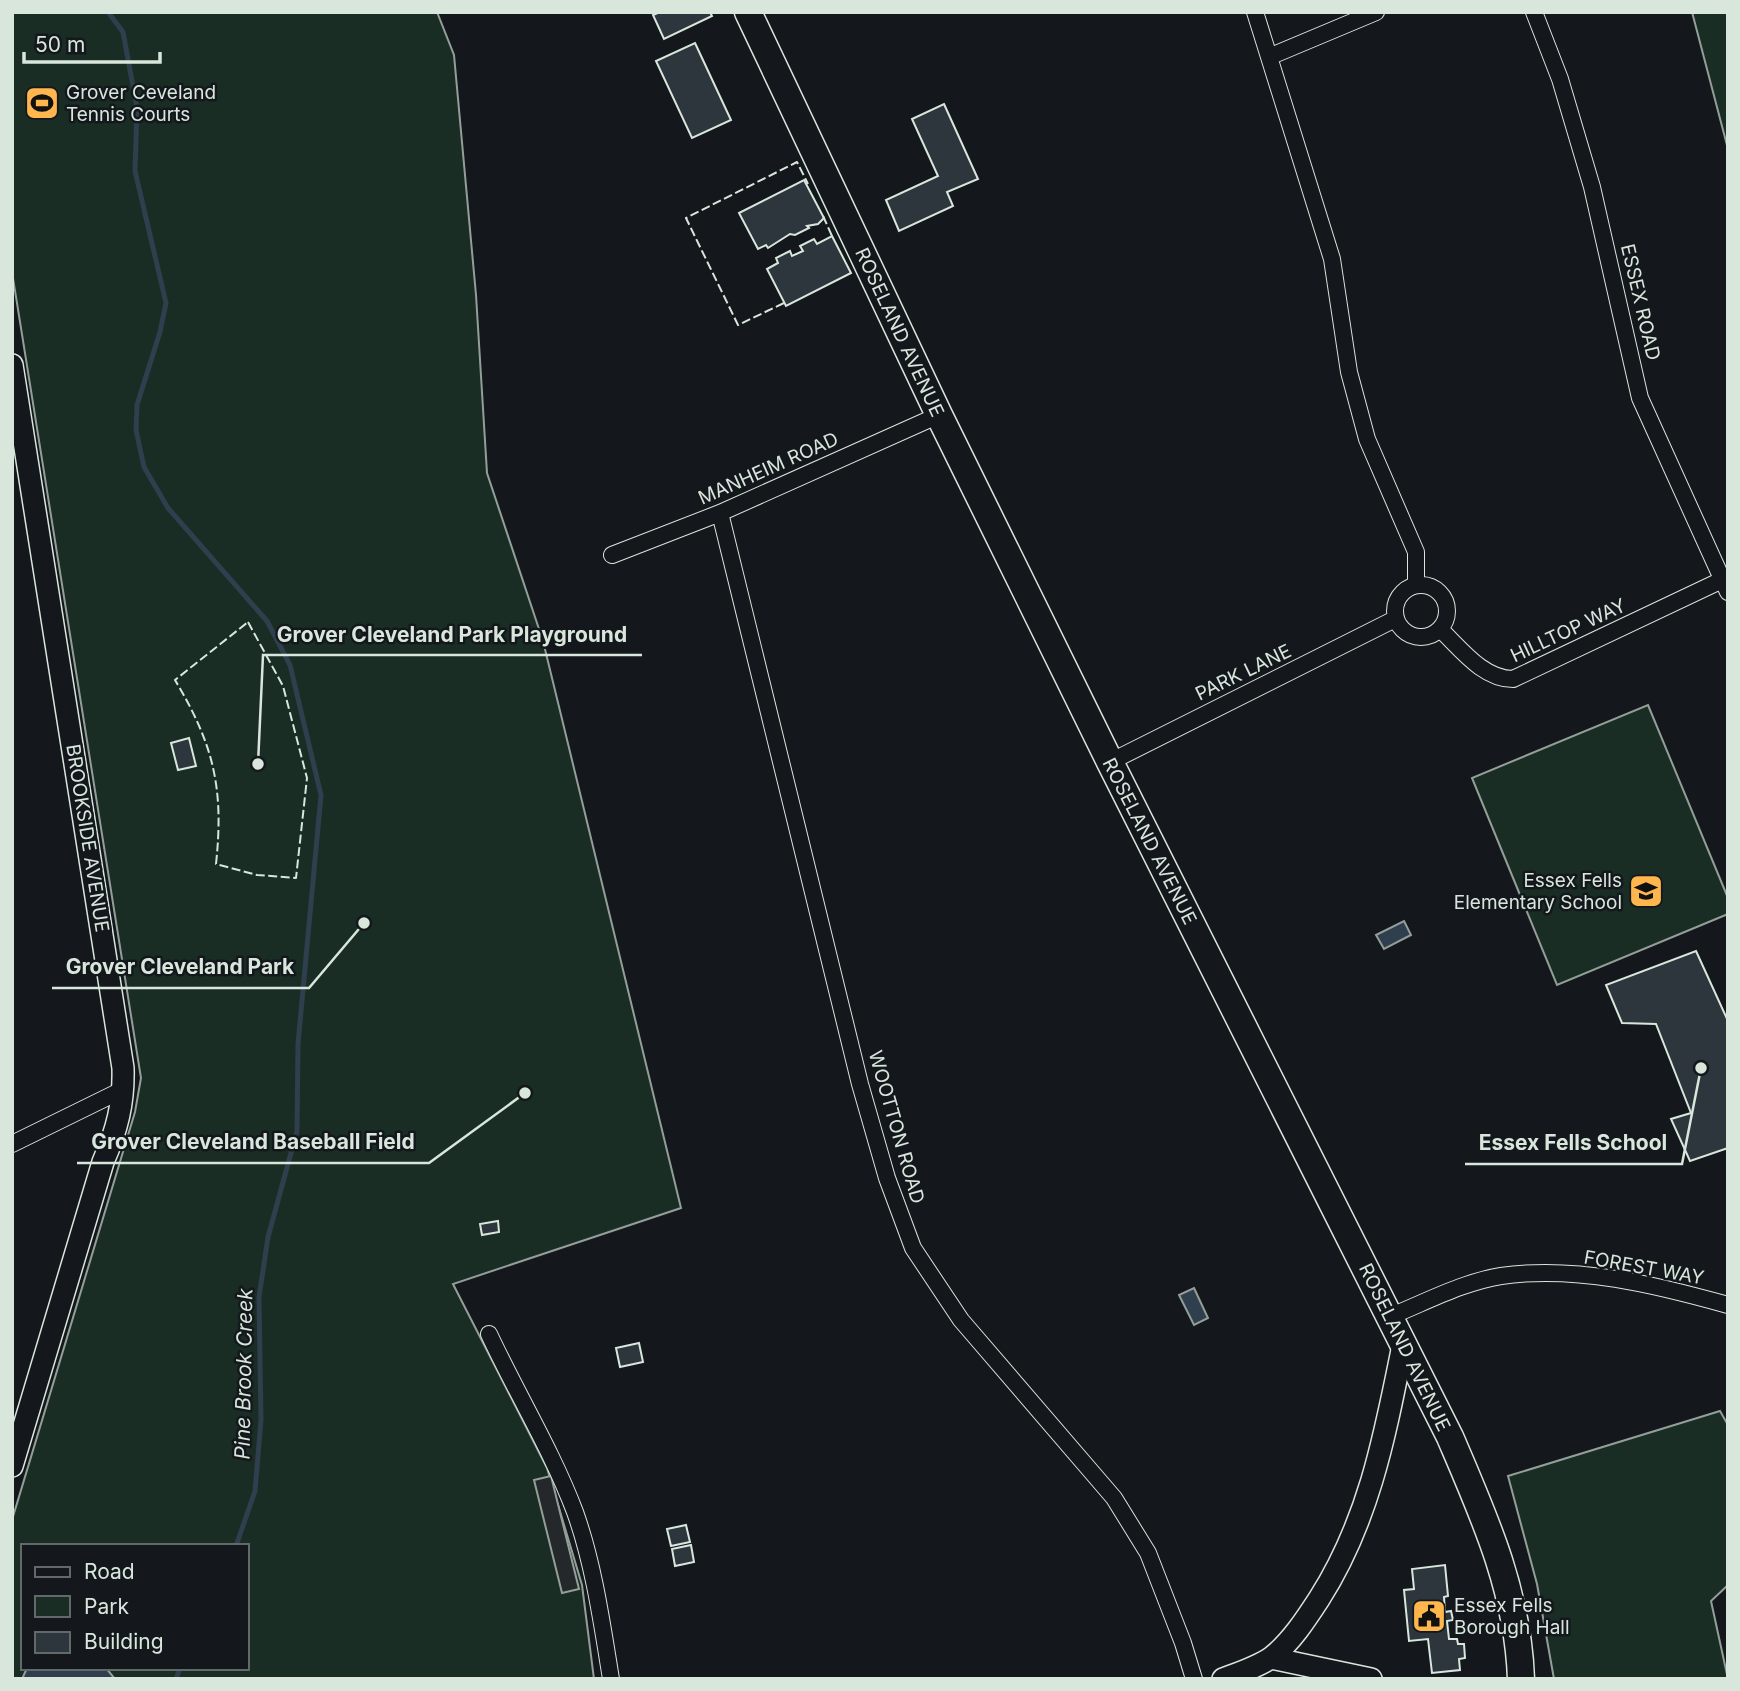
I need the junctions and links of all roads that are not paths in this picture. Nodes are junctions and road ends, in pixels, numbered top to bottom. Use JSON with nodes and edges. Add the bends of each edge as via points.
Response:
{"nodes":[{"id":1,"x":748,"y":12,"type":"edge"},
{"id":2,"x":1255,"y":12,"type":"edge"},
{"id":3,"x":1376,"y":12,"type":"edge"},
{"id":4,"x":1534,"y":12,"type":"edge"},
{"id":5,"x":1271,"y":56,"type":"junction"},
{"id":6,"x":12,"y":366,"type":"edge"},
{"id":7,"x":939,"y":415,"type":"junction"},
{"id":8,"x":720,"y":513,"type":"junction"},
{"id":9,"x":612,"y":555,"type":"dead end"},
{"id":10,"x":1416,"y":584,"type":"junction"},
{"id":11,"x":1725,"y":586,"type":"edge"},
{"id":12,"x":1395,"y":618,"type":"junction"},
{"id":13,"x":1440,"y":629,"type":"junction"},
{"id":14,"x":1110,"y":762,"type":"junction"},
{"id":15,"x":124,"y":1089,"type":"junction"},
{"id":16,"x":12,"y":1143,"type":"edge"},
{"id":17,"x":1728,"y":1305,"type":"edge"},
{"id":18,"x":1391,"y":1316,"type":"junction"},
{"id":19,"x":489,"y":1334,"type":"dead end"},
{"id":20,"x":1403,"y":1345,"type":"junction"},
{"id":21,"x":12,"y":1466,"type":"edge"},
{"id":22,"x":1271,"y":1658,"type":"junction"},
{"id":23,"x":611,"y":1679,"type":"edge"},
{"id":24,"x":1194,"y":1679,"type":"edge"},
{"id":25,"x":1223,"y":1679,"type":"edge"},
{"id":26,"x":1371,"y":1679,"type":"edge"},
{"id":27,"x":1521,"y":1679,"type":"edge"}],
"edges":[{"from":1,"to":7,"type":"main road","name":"ROSELAND AVENUE"},
{"from":2,"to":5,"type":"street"},
{"from":3,"to":5,"type":"street"},
{"from":4,"to":11,"type":"street","name":"ESSEX ROAD","via":[[1560,79],[1592,187],[1640,398]]},
{"from":5,"to":10,"type":"street","via":[[1332,260],[1349,372],[1367,439],[1416,552]]},
{"from":6,"to":15,"type":"street","name":"BROOKSIDE AVENUE"},
{"from":7,"to":8,"type":"street","name":"MANHEIM ROAD"},
{"from":7,"to":14,"type":"main road","name":"ROSELAND AVENUE"},
{"from":8,"to":9,"type":"street","name":"MANHEIM ROAD"},
{"from":8,"to":24,"type":"street","name":"WOOTTON ROAD","via":[[860,1083],[887,1178],[914,1248],[961,1320],[1114,1498],[1148,1553]]},
{"from":10,"to":12,"type":"street","via":[[1398,597]]},
{"from":10,"to":13,"type":"street","via":[[1437,589],[1444,598],[1446,620]]},
{"from":11,"to":13,"type":"street","name":"HILLTOP WAY","via":[[1513,679],[1492,675]]},
{"from":12,"to":13,"type":"street","via":[[1400,628],[1420,638]]},
{"from":12,"to":14,"type":"street","name":"PARK LANE"},
{"from":14,"to":18,"type":"main road","name":"ROSELAND AVENUE"},
{"from":15,"to":16,"type":"street"},
{"from":15,"to":21,"type":"street","name":"BROOKSIDE AVENUE","via":[[120,1122],[103,1162]]},
{"from":17,"to":18,"type":"street","name":"FOREST WAY","via":[[1614,1279],[1547,1273],[1500,1276]]},
{"from":18,"to":20,"type":"main road","name":"ROSELAND AVENUE"},
{"from":19,"to":23,"type":"street","via":[[575,1514]]},
{"from":20,"to":22,"type":"street","via":[[1375,1476],[1351,1543],[1311,1612]]},
{"from":20,"to":27,"type":"main road","name":"ROSELAND AVENUE","via":[[1450,1437],[1494,1540],[1516,1621]]},
{"from":22,"to":25,"type":"street"},
{"from":22,"to":26,"type":"street"}]}
